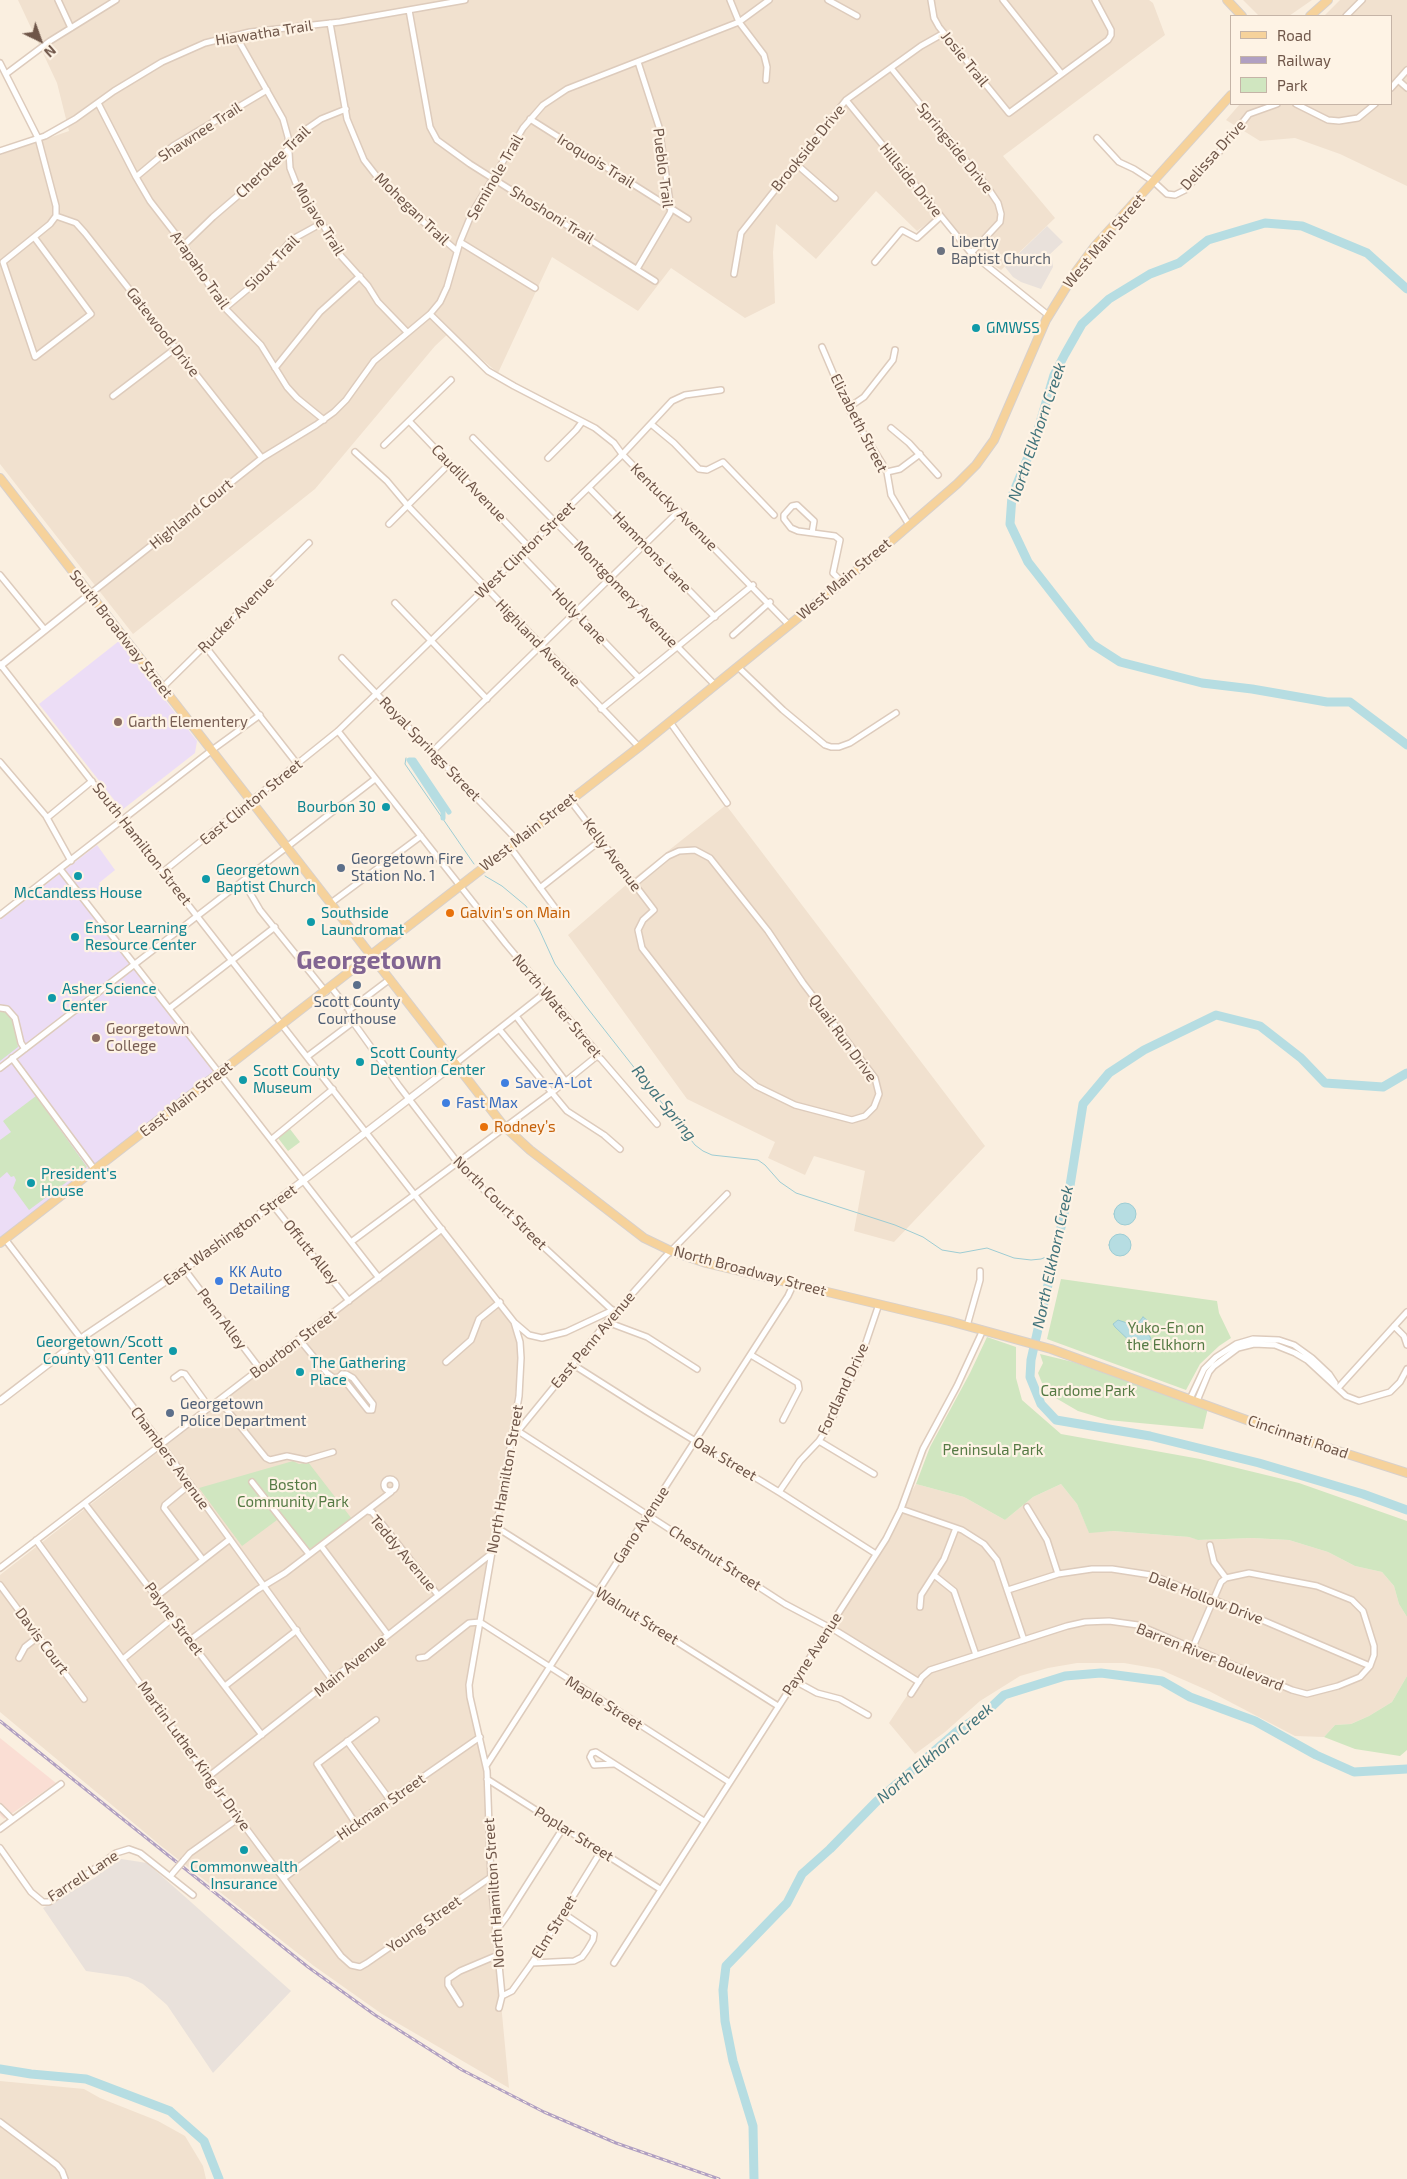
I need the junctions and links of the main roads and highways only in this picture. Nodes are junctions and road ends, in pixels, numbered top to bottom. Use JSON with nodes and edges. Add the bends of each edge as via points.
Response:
{"nodes":[{"id":1,"x":1227,"y":0,"type":"edge"},
{"id":2,"x":1328,"y":0,"type":"edge"},
{"id":3,"x":1241,"y":15,"type":"edge"},
{"id":4,"x":1311,"y":15,"type":"edge"},
{"id":5,"x":1230,"y":96,"type":"edge"},
{"id":6,"x":0,"y":478,"type":"edge"},
{"id":7,"x":372,"y":955,"type":"junction"},
{"id":8,"x":390,"y":979,"type":"joint"},
{"id":9,"x":3,"y":1241,"type":"edge"},
{"id":10,"x":1051,"y":1349,"type":"joint"},
{"id":11,"x":1407,"y":1473,"type":"edge"}],
"edges":[{"from":1,"to":3,"type":"main road"},
{"from":2,"to":4,"type":"main road"},
{"from":5,"to":7,"type":"main road","name":"West Main Street","via":[[1085,259],[1060,295],[1048,315],[1005,418],[989,448],[968,474],[670,722]]},
{"from":6,"to":7,"type":"main road","name":"South Broadway Street"},
{"from":7,"to":8,"type":"main road","name":"South Broadway Street"},
{"from":7,"to":9,"type":"main road","name":"East Main Street"},
{"from":8,"to":10,"type":"main road","name":"North Broadway Street","via":[[505,1127],[530,1150],[651,1242],[706,1263]]},
{"from":10,"to":11,"type":"main road","name":"Cincinnati Road","via":[[1288,1435]]}]}
